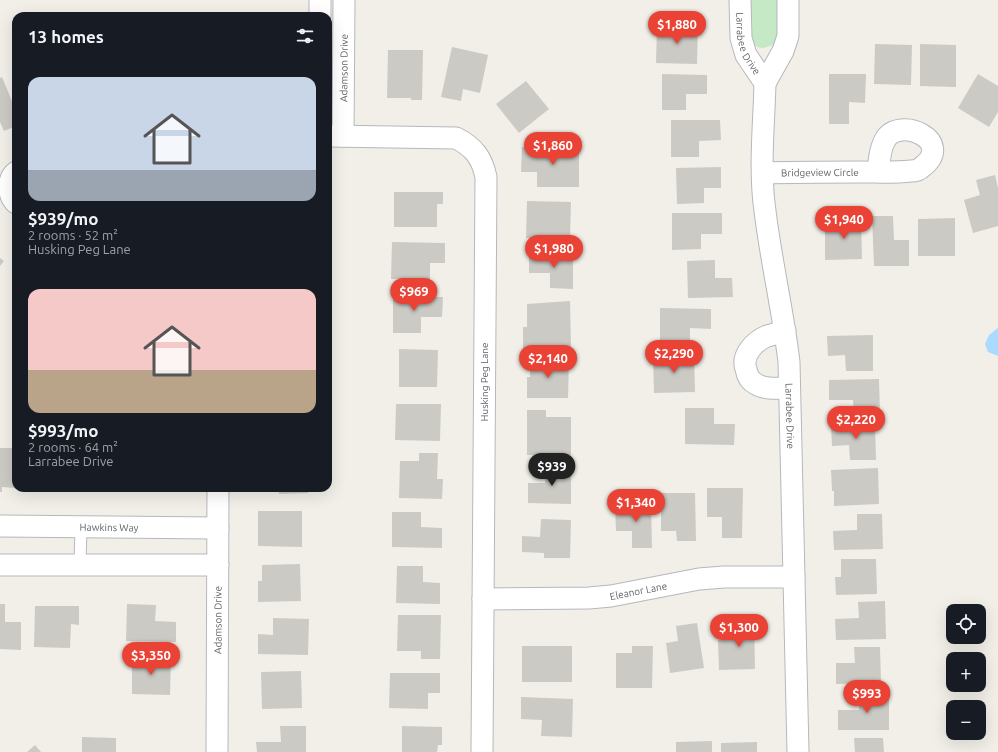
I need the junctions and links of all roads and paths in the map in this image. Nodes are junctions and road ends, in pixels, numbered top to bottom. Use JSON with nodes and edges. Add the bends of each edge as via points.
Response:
{"nodes":[{"id":1,"x":320,"y":0,"type":"edge"},
{"id":2,"x":344,"y":0,"type":"edge"},
{"id":3,"x":740,"y":0,"type":"edge"},
{"id":4,"x":788,"y":0,"type":"edge"},
{"id":5,"x":320,"y":12,"type":"edge"},
{"id":6,"x":765,"y":82,"type":"junction"},
{"id":7,"x":336,"y":136,"type":"edge"},
{"id":8,"x":878,"y":172,"type":"dead end"},
{"id":9,"x":763,"y":173,"type":"junction"},
{"id":10,"x":12,"y":178,"type":"edge"},
{"id":11,"x":12,"y":196,"type":"edge"},
{"id":12,"x":785,"y":331,"type":"junction"},
{"id":13,"x":789,"y":388,"type":"junction"},
{"id":14,"x":218,"y":492,"type":"edge"},
{"id":15,"x":0,"y":526,"type":"edge"},
{"id":16,"x":81,"y":527,"type":"junction"},
{"id":17,"x":218,"y":528,"type":"junction"},
{"id":18,"x":80,"y":564,"type":"junction"},
{"id":19,"x":218,"y":564,"type":"junction"},
{"id":20,"x":0,"y":565,"type":"edge"},
{"id":21,"x":794,"y":577,"type":"junction"},
{"id":22,"x":483,"y":599,"type":"junction"},
{"id":23,"x":217,"y":752,"type":"edge"},
{"id":24,"x":482,"y":752,"type":"edge"},
{"id":25,"x":798,"y":752,"type":"edge"}],
"edges":[{"from":1,"to":5,"type":"street"},
{"from":2,"to":7,"type":"street","name":"Adamson Drive"},
{"from":3,"to":6,"type":"street","name":"Larrabee Drive","via":[[741,38],[746,56]]},
{"from":4,"to":6,"type":"street","name":"Larrabee Drive","via":[[788,36],[783,51]]},
{"from":6,"to":9,"type":"street","name":"Larrabee Drive"},
{"from":7,"to":22,"type":"street","name":"Husking Peg Lane","via":[[456,138],[472,148],[483,165],[486,177]]},
{"from":8,"to":9,"type":"street","name":"Bridgeview Circle"},
{"from":9,"to":12,"type":"street","name":"Larrabee Drive","via":[[764,209]]},
{"from":10,"to":11,"type":"street","via":[[9,188]]},
{"from":12,"to":13,"type":"street","name":"Larrabee Drive"},
{"from":12,"to":13,"type":"street","via":[[767,336],[754,344],[746,355],[744,365],[748,377],[755,384],[766,388]]},
{"from":13,"to":21,"type":"street","name":"Larrabee Drive"},
{"from":14,"to":17,"type":"street","name":"Adamson Drive"},
{"from":15,"to":16,"type":"street","name":"Hawkins Way"},
{"from":16,"to":17,"type":"street","name":"Hawkins Way"},
{"from":16,"to":18,"type":"lane"},
{"from":17,"to":19,"type":"street","name":"Adamson Drive"},
{"from":18,"to":19,"type":"street"},
{"from":18,"to":20,"type":"street"},
{"from":19,"to":23,"type":"street","name":"Adamson Drive"},
{"from":21,"to":22,"type":"street","name":"Eleanor Lane","via":[[699,579],[589,598]]},
{"from":21,"to":25,"type":"street","name":"Larrabee Drive"},
{"from":22,"to":24,"type":"street","name":"Husking Peg Lane"}]}
